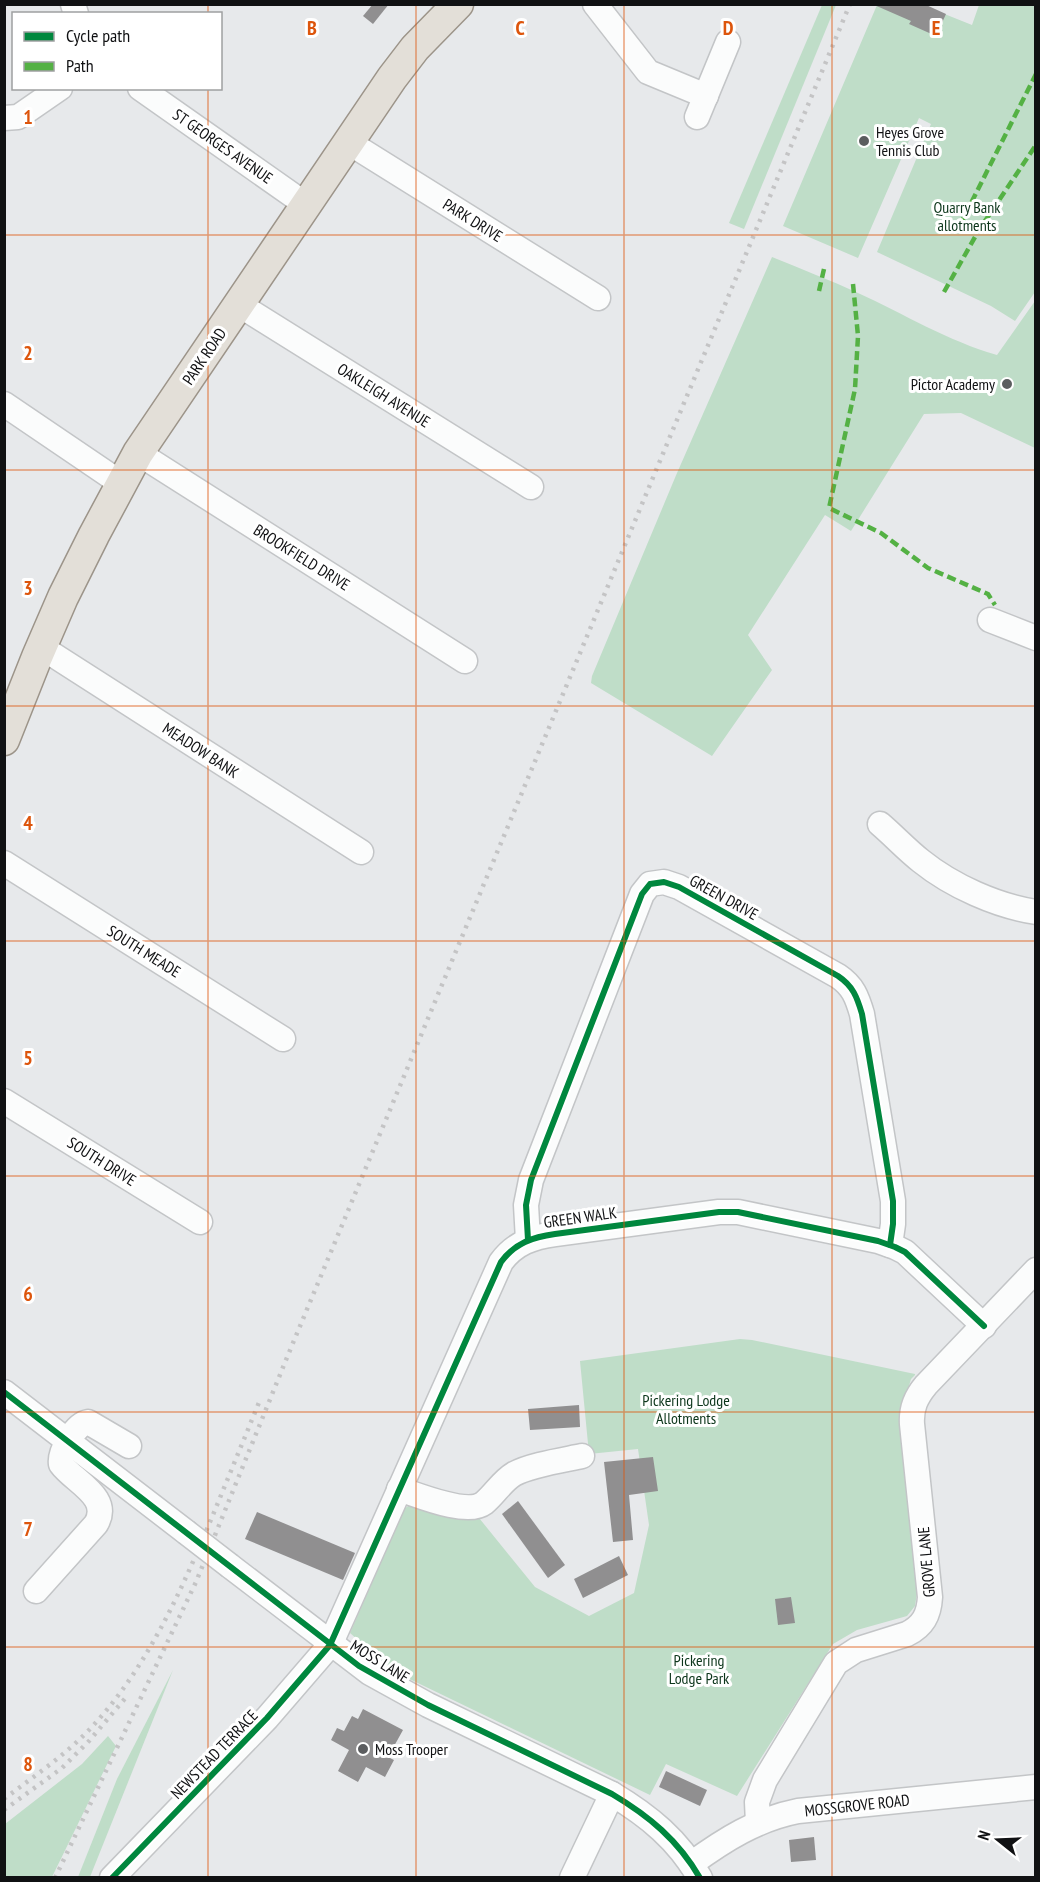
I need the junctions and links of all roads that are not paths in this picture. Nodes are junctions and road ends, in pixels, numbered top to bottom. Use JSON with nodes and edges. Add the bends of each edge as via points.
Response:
{"nodes":[{"id":1,"x":458,"y":4,"type":"edge"},
{"id":2,"x":595,"y":4,"type":"edge"},
{"id":3,"x":728,"y":42,"type":"dead end"},
{"id":4,"x":57,"y":90,"type":"edge"},
{"id":5,"x":143,"y":90,"type":"edge"},
{"id":6,"x":4,"y":118,"type":"edge"},
{"id":7,"x":348,"y":142,"type":"junction"},
{"id":8,"x":305,"y":204,"type":"junction"},
{"id":9,"x":598,"y":297,"type":"dead end"},
{"id":10,"x":238,"y":304,"type":"junction"},
{"id":11,"x":4,"y":404,"type":"edge"},
{"id":12,"x":138,"y":453,"type":"junction"},
{"id":13,"x":122,"y":484,"type":"junction"},
{"id":14,"x":531,"y":487,"type":"dead end"},
{"id":15,"x":990,"y":620,"type":"dead end"},
{"id":16,"x":1035,"y":638,"type":"edge"},
{"id":17,"x":41,"y":647,"type":"junction"},
{"id":18,"x":465,"y":661,"type":"dead end"},
{"id":19,"x":4,"y":740,"type":"edge"},
{"id":20,"x":880,"y":824,"type":"dead end"},
{"id":21,"x":361,"y":852,"type":"dead end"},
{"id":22,"x":4,"y":863,"type":"edge"},
{"id":23,"x":1035,"y":912,"type":"edge"},
{"id":24,"x":283,"y":1039,"type":"dead end"},
{"id":25,"x":4,"y":1101,"type":"edge"},
{"id":26,"x":200,"y":1222,"type":"dead end"},
{"id":27,"x":528,"y":1240,"type":"junction"},
{"id":28,"x":890,"y":1245,"type":"junction"},
{"id":29,"x":1035,"y":1270,"type":"edge"},
{"id":30,"x":984,"y":1326,"type":"junction"},
{"id":31,"x":4,"y":1392,"type":"edge"},
{"id":32,"x":69,"y":1441,"type":"junction"},
{"id":33,"x":129,"y":1446,"type":"dead end"},
{"id":34,"x":582,"y":1456,"type":"dead end"},
{"id":35,"x":399,"y":1489,"type":"junction"},
{"id":36,"x":36,"y":1591,"type":"dead end"},
{"id":37,"x":330,"y":1645,"type":"junction"},
{"id":38,"x":1035,"y":1787,"type":"edge"},
{"id":39,"x":612,"y":1794,"type":"junction"},
{"id":40,"x":758,"y":1823,"type":"junction"},
{"id":41,"x":696,"y":1871,"type":"edge"},
{"id":42,"x":112,"y":1878,"type":"edge"},
{"id":43,"x":572,"y":1878,"type":"edge"}],
"edges":[{"from":1,"to":7,"type":"main road","name":"PARK ROAD","via":[[415,48]]},
{"from":2,"to":3,"type":"street","via":[[648,72],[702,107]]},
{"from":4,"to":6,"type":"street","via":[[18,117]]},
{"from":5,"to":8,"type":"street","name":"ST GEORGES AVENUE"},
{"from":7,"to":8,"type":"main road","name":"PARK ROAD"},
{"from":7,"to":9,"type":"street","name":"PARK DRIVE"},
{"from":8,"to":10,"type":"main road","name":"PARK ROAD"},
{"from":10,"to":12,"type":"main road","name":"PARK ROAD"},
{"from":10,"to":14,"type":"street","name":"OAKLEIGH AVENUE"},
{"from":11,"to":13,"type":"street"},
{"from":12,"to":13,"type":"main road","name":"PARK ROAD"},
{"from":12,"to":18,"type":"street","name":"BROOKFIELD DRIVE"},
{"from":13,"to":17,"type":"main road","name":"PARK ROAD"},
{"from":15,"to":16,"type":"street"},
{"from":17,"to":19,"type":"main road","name":"PARK ROAD"},
{"from":17,"to":21,"type":"street","name":"MEADOW BANK"},
{"from":20,"to":23,"type":"street","via":[[921,861],[947,878],[990,900]]},
{"from":22,"to":24,"type":"street","name":"SOUTH MEADE"},
{"from":25,"to":26,"type":"street","name":"SOUTH DRIVE"},
{"from":27,"to":28,"type":"street","name":"GREEN WALK","via":[[732,1212]]},
{"from":27,"to":28,"type":"street","name":"GREEN DRIVE","via":[[526,1205],[531,1180],[653,873],[860,986],[893,1201]]},
{"from":27,"to":35,"type":"street","name":"GREEN WALK","via":[[501,1262]]},
{"from":28,"to":30,"type":"street","name":"GREEN WALK","via":[[905,1252]]},
{"from":29,"to":30,"type":"street","name":"GROVE LANE"},
{"from":30,"to":40,"type":"street","name":"GROVE LANE","via":[[926,1385],[913,1407],[930,1597],[927,1614],[914,1631],[856,1650],[836,1664],[765,1780],[757,1802]]},
{"from":31,"to":32,"type":"street","name":"MOSS LANE"},
{"from":32,"to":33,"type":"street","via":[[80,1425],[88,1422]]},
{"from":32,"to":36,"type":"street","via":[[61,1453],[61,1464],[96,1499],[99,1517]]},
{"from":32,"to":37,"type":"street","name":"MOSS LANE","bridge":true},
{"from":34,"to":35,"type":"street","via":[[516,1473],[475,1507],[445,1503]]},
{"from":35,"to":37,"type":"street","name":"GREEN WALK"},
{"from":37,"to":39,"type":"street","name":"MOSS LANE","via":[[401,1691]]},
{"from":37,"to":42,"type":"street","name":"NEWSTEAD TERRACE","via":[[267,1718]]},
{"from":38,"to":40,"type":"street","name":"MOSSGROVE ROAD","via":[[798,1811]]},
{"from":39,"to":41,"type":"street","name":"MOSS LANE","via":[[660,1827]]},
{"from":39,"to":43,"type":"street"},
{"from":40,"to":41,"type":"street","name":"MOSSGROVE ROAD","via":[[733,1835]]}]}
